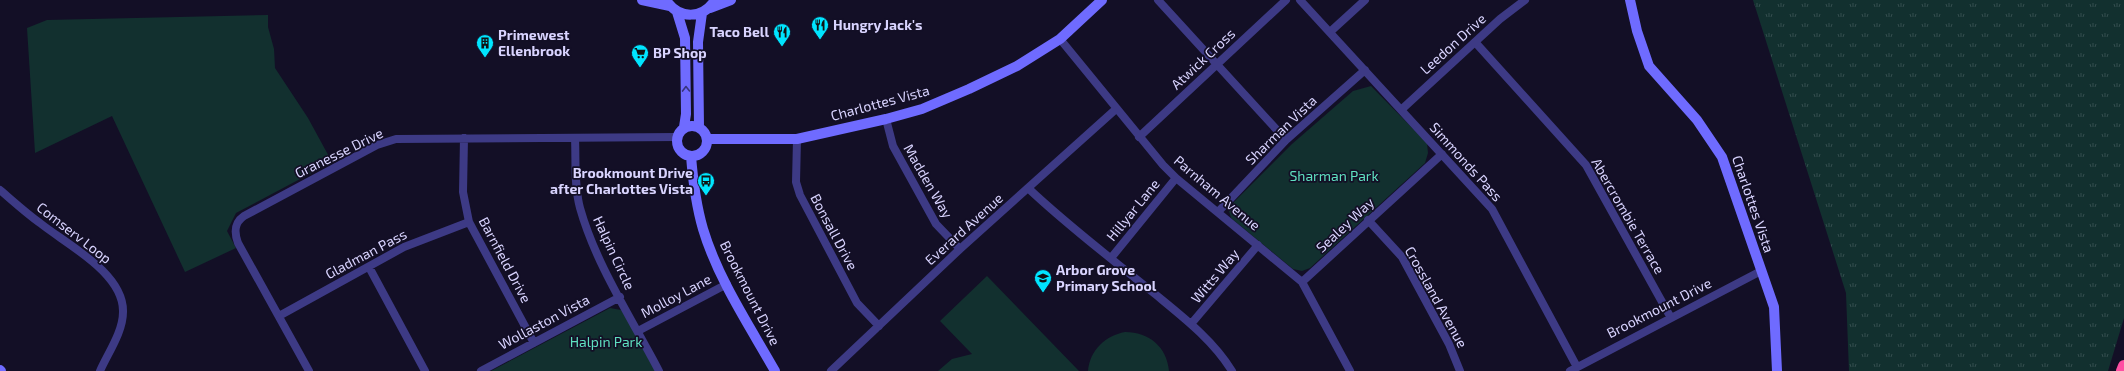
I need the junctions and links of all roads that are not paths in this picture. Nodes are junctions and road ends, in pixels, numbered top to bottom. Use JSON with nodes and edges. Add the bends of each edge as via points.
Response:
{"nodes":[{"id":1,"x":642,"y":0,"type":"edge"},
{"id":2,"x":731,"y":0,"type":"edge"},
{"id":3,"x":1102,"y":0,"type":"edge"},
{"id":4,"x":1158,"y":0,"type":"edge"},
{"id":5,"x":1286,"y":0,"type":"edge"},
{"id":6,"x":1300,"y":0,"type":"edge"},
{"id":7,"x":1365,"y":0,"type":"edge"},
{"id":8,"x":1524,"y":0,"type":"edge"},
{"id":9,"x":1630,"y":0,"type":"edge"},
{"id":10,"x":671,"y":6,"type":"edge"},
{"id":11,"x":709,"y":7,"type":"edge"},
{"id":12,"x":1330,"y":32,"type":"junction"},
{"id":13,"x":1060,"y":39,"type":"junction"},
{"id":14,"x":1475,"y":42,"type":"junction"},
{"id":15,"x":1216,"y":65,"type":"junction"},
{"id":16,"x":1365,"y":70,"type":"junction"},
{"id":17,"x":1116,"y":109,"type":"junction"},
{"id":18,"x":1401,"y":110,"type":"junction"},
{"id":19,"x":886,"y":119,"type":"junction"},
{"id":20,"x":684,"y":127,"type":"junction"},
{"id":21,"x":699,"y":127,"type":"junction"},
{"id":22,"x":676,"y":137,"type":"junction"},
{"id":23,"x":1139,"y":137,"type":"junction"},
{"id":24,"x":464,"y":138,"type":"junction"},
{"id":25,"x":575,"y":138,"type":"junction"},
{"id":26,"x":707,"y":139,"type":"junction"},
{"id":27,"x":797,"y":139,"type":"junction"},
{"id":28,"x":1286,"y":140,"type":"junction"},
{"id":29,"x":1442,"y":154,"type":"junction"},
{"id":30,"x":691,"y":156,"type":"junction"},
{"id":31,"x":1176,"y":178,"type":"junction"},
{"id":32,"x":1028,"y":188,"type":"junction"},
{"id":33,"x":0,"y":190,"type":"edge"},
{"id":34,"x":1218,"y":212,"type":"junction"},
{"id":35,"x":1368,"y":220,"type":"junction"},
{"id":36,"x":469,"y":222,"type":"junction"},
{"id":37,"x":1258,"y":245,"type":"junction"},
{"id":38,"x":960,"y":249,"type":"junction"},
{"id":39,"x":1111,"y":258,"type":"junction"},
{"id":40,"x":369,"y":267,"type":"junction"},
{"id":41,"x":1761,"y":271,"type":"junction"},
{"id":42,"x":1302,"y":282,"type":"junction"},
{"id":43,"x":727,"y":284,"type":"junction"},
{"id":44,"x":620,"y":297,"type":"junction"},
{"id":45,"x":279,"y":316,"type":"junction"},
{"id":46,"x":1671,"y":318,"type":"junction"},
{"id":47,"x":1191,"y":324,"type":"junction"},
{"id":48,"x":880,"y":326,"type":"junction"},
{"id":49,"x":638,"y":331,"type":"junction"},
{"id":50,"x":534,"y":343,"type":"junction"},
{"id":51,"x":2124,"y":366,"type":"edge"},
{"id":52,"x":1573,"y":369,"type":"edge"},
{"id":53,"x":100,"y":371,"type":"edge"},
{"id":54,"x":309,"y":371,"type":"edge"},
{"id":55,"x":425,"y":371,"type":"edge"},
{"id":56,"x":481,"y":371,"type":"edge"},
{"id":57,"x":659,"y":371,"type":"edge"},
{"id":58,"x":775,"y":371,"type":"edge"},
{"id":59,"x":830,"y":371,"type":"edge"},
{"id":60,"x":1232,"y":371,"type":"edge"},
{"id":61,"x":1350,"y":371,"type":"edge"},
{"id":62,"x":1460,"y":371,"type":"edge"},
{"id":63,"x":1776,"y":371,"type":"edge"},
{"id":64,"x":2122,"y":371,"type":"edge"}],
"edges":[{"from":1,"to":10,"type":"street"},
{"from":2,"to":11,"type":"street"},
{"from":3,"to":13,"type":"street","name":"Charlottes Vista"},
{"from":4,"to":15,"type":"street"},
{"from":5,"to":15,"type":"street","name":"Atwick Cross"},
{"from":6,"to":12,"type":"street","name":"Simmonds Pass"},
{"from":7,"to":12,"type":"street"},
{"from":8,"to":14,"type":"street","name":"Leedon Drive"},
{"from":9,"to":41,"type":"street","name":"Charlottes Vista","via":[[1649,66],[1697,120],[1722,157]]},
{"from":10,"to":11,"type":"street","via":[[690,15]]},
{"from":20,"to":10,"type":"street","one_way":true,"via":[[685,38]]},
{"from":11,"to":21,"type":"street","via":[[698,42]]},
{"from":12,"to":16,"type":"street","name":"Simmonds Pass"},
{"from":13,"to":17,"type":"street","name":"Parnham Avenue"},
{"from":13,"to":19,"type":"street","name":"Charlottes Vista","via":[[1017,66],[969,89],[922,109]]},
{"from":14,"to":18,"type":"street","name":"Leedon Drive"},
{"from":14,"to":46,"type":"street","name":"Abercrombie Terrace","via":[[1586,165]]},
{"from":15,"to":23,"type":"street","name":"Atwick Cross"},
{"from":15,"to":28,"type":"street"},
{"from":16,"to":18,"type":"street","name":"Simmonds Pass"},
{"from":16,"to":28,"type":"street","name":"Sharman Vista"},
{"from":17,"to":23,"type":"street","name":"Parnham Avenue"},
{"from":17,"to":32,"type":"street","name":"Everard Avenue"},
{"from":18,"to":29,"type":"street","name":"Simmonds Pass"},
{"from":19,"to":27,"type":"street","name":"Charlottes Vista"},
{"from":19,"to":38,"type":"street","name":"Madden Way","via":[[893,146],[936,224]]},
{"from":20,"to":21,"type":"street"},
{"from":20,"to":22,"type":"street"},
{"from":21,"to":26,"type":"street"},
{"from":22,"to":25,"type":"street","name":"Granesse Drive"},
{"from":22,"to":30,"type":"street","via":[[679,150]]},
{"from":23,"to":31,"type":"street","name":"Parnham Avenue"},
{"from":24,"to":25,"type":"street","name":"Granesse Drive"},
{"from":24,"to":36,"type":"street","name":"Barnfield Drive","via":[[463,192]]},
{"from":24,"to":45,"type":"street","name":"Granesse Drive","via":[[406,138],[386,141],[240,219],[235,230],[238,243]]},
{"from":25,"to":44,"type":"street","name":"Halpin Circle","via":[[580,209],[595,249]]},
{"from":26,"to":27,"type":"street","name":"Charlottes Vista"},
{"from":26,"to":30,"type":"street","via":[[703,151]]},
{"from":27,"to":48,"type":"street","name":"Bonsall Drive","via":[[796,182],[800,195],[857,303]]},
{"from":28,"to":34,"type":"street","name":"Sharman Vista"},
{"from":29,"to":35,"type":"street","name":"Sealey Way"},
{"from":29,"to":52,"type":"street","name":"Simmonds Pass","via":[[1492,209]]},
{"from":30,"to":43,"type":"street","name":"Brookmount Drive","via":[[695,195],[703,229]]},
{"from":31,"to":34,"type":"street","name":"Parnham Avenue"},
{"from":31,"to":39,"type":"street","name":"Hillyar Lane"},
{"from":32,"to":38,"type":"street","name":"Everard Avenue"},
{"from":32,"to":39,"type":"street"},
{"from":33,"to":53,"type":"street","name":"Comserv Loop","via":[[40,224],[96,265],[119,293],[123,304],[121,325]]},
{"from":34,"to":37,"type":"street","name":"Parnham Avenue"},
{"from":35,"to":42,"type":"street","name":"Sealey Way"},
{"from":35,"to":62,"type":"street","name":"Crossland Avenue","via":[[1402,257],[1449,344]]},
{"from":36,"to":40,"type":"street","name":"Gladman Pass","via":[[415,242]]},
{"from":36,"to":50,"type":"street","name":"Barnfield Drive"},
{"from":37,"to":42,"type":"street","name":"Parnham Avenue","via":[[1277,264]]},
{"from":37,"to":47,"type":"street","name":"Witts Way"},
{"from":38,"to":48,"type":"street","name":"Everard Avenue"},
{"from":39,"to":47,"type":"street"},
{"from":40,"to":45,"type":"street","name":"Gladman Pass"},
{"from":40,"to":55,"type":"street"},
{"from":41,"to":46,"type":"street","name":"Brookmount Drive"},
{"from":41,"to":63,"type":"street","name":"Charlottes Vista","via":[[1774,307]]},
{"from":42,"to":61,"type":"street","name":"Parnham Avenue"},
{"from":43,"to":49,"type":"street","name":"Molloy Lane"},
{"from":43,"to":58,"type":"street","name":"Brookmount Drive"},
{"from":44,"to":49,"type":"street","name":"Halpin Circle"},
{"from":44,"to":50,"type":"street","name":"Wollaston Vista"},
{"from":45,"to":54,"type":"street","name":"Granesse Drive"},
{"from":46,"to":52,"type":"street","name":"Brookmount Drive"},
{"from":47,"to":60,"type":"street","via":[[1219,352]]},
{"from":48,"to":59,"type":"street","name":"Everard Avenue"},
{"from":49,"to":57,"type":"street","name":"Halpin Circle"},
{"from":50,"to":56,"type":"street","name":"Wollaston Vista"},
{"from":51,"to":64,"type":"highway"}]}
